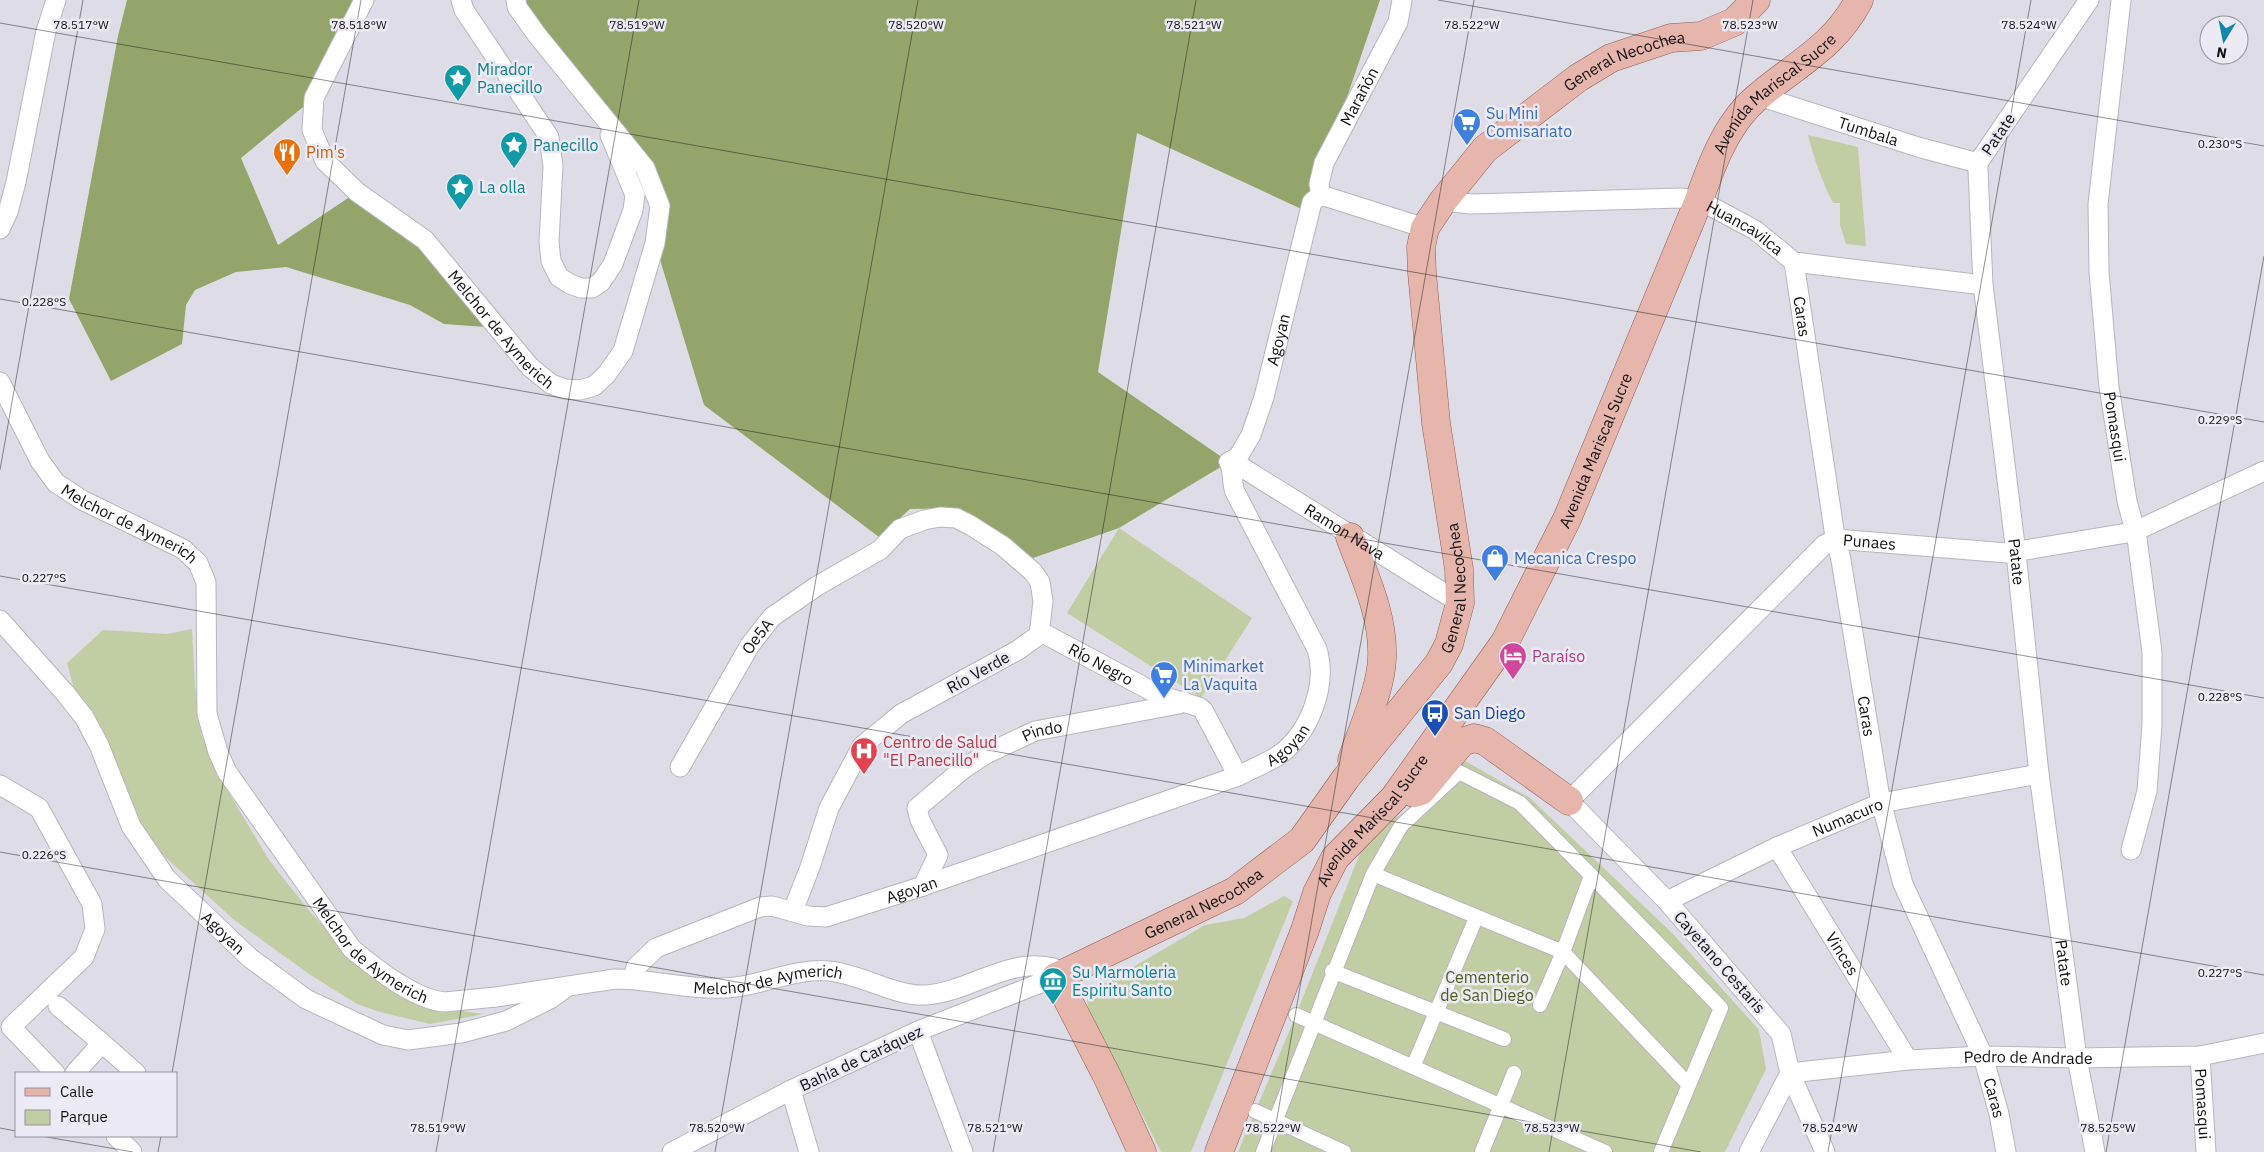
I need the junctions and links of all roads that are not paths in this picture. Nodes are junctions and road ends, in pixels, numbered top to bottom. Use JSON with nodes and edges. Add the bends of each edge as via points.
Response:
{"nodes":[{"id":1,"x":56,"y":0,"type":"edge"},
{"id":2,"x":364,"y":0,"type":"edge"},
{"id":3,"x":461,"y":0,"type":"edge"},
{"id":4,"x":516,"y":0,"type":"edge"},
{"id":5,"x":1402,"y":0,"type":"edge"},
{"id":6,"x":1756,"y":0,"type":"edge"},
{"id":7,"x":1859,"y":0,"type":"edge"},
{"id":8,"x":2089,"y":0,"type":"edge"},
{"id":9,"x":2121,"y":0,"type":"edge"},
{"id":10,"x":1759,"y":96,"type":"junction"},
{"id":11,"x":603,"y":118,"type":"junction"},
{"id":12,"x":1978,"y":163,"type":"junction"},
{"id":13,"x":1321,"y":195,"type":"junction"},
{"id":14,"x":1699,"y":200,"type":"junction"},
{"id":15,"x":1443,"y":201,"type":"junction"},
{"id":16,"x":1425,"y":228,"type":"junction"},
{"id":17,"x":0,"y":229,"type":"edge"},
{"id":18,"x":1794,"y":262,"type":"junction"},
{"id":19,"x":1983,"y":286,"type":"junction"},
{"id":20,"x":0,"y":382,"type":"edge"},
{"id":21,"x":1229,"y":462,"type":"junction"},
{"id":22,"x":2264,"y":471,"type":"edge"},
{"id":23,"x":2135,"y":530,"type":"junction"},
{"id":24,"x":1350,"y":536,"type":"junction"},
{"id":25,"x":1836,"y":539,"type":"junction"},
{"id":26,"x":2016,"y":552,"type":"junction"},
{"id":27,"x":1460,"y":603,"type":"junction"},
{"id":28,"x":0,"y":620,"type":"edge"},
{"id":29,"x":1041,"y":632,"type":"junction"},
{"id":30,"x":1183,"y":701,"type":"junction"},
{"id":31,"x":680,"y":767,"type":"dead end"},
{"id":32,"x":2039,"y":774,"type":"junction"},
{"id":33,"x":1238,"y":776,"type":"junction"},
{"id":34,"x":1346,"y":778,"type":"junction"},
{"id":35,"x":0,"y":785,"type":"edge"},
{"id":36,"x":1394,"y":798,"type":"junction"},
{"id":37,"x":1569,"y":802,"type":"junction"},
{"id":38,"x":1881,"y":803,"type":"junction"},
{"id":39,"x":1777,"y":847,"type":"junction"},
{"id":40,"x":2131,"y":850,"type":"dead end"},
{"id":41,"x":1372,"y":874,"type":"junction"},
{"id":42,"x":1591,"y":876,"type":"junction"},
{"id":43,"x":923,"y":886,"type":"junction"},
{"id":44,"x":1667,"y":901,"type":"junction"},
{"id":45,"x":793,"y":911,"type":"junction"},
{"id":46,"x":1476,"y":918,"type":"junction"},
{"id":47,"x":1563,"y":952,"type":"junction"},
{"id":48,"x":1332,"y":972,"type":"junction"},
{"id":49,"x":1056,"y":977,"type":"junction"},
{"id":50,"x":633,"y":979,"type":"junction"},
{"id":51,"x":569,"y":986,"type":"junction"},
{"id":52,"x":1540,"y":1005,"type":"dead end"},
{"id":53,"x":58,"y":1006,"type":"dead end"},
{"id":54,"x":1436,"y":1012,"type":"junction"},
{"id":55,"x":1296,"y":1015,"type":"dead end"},
{"id":56,"x":1313,"y":1022,"type":"junction"},
{"id":57,"x":918,"y":1031,"type":"junction"},
{"id":58,"x":1504,"y":1039,"type":"dead end"},
{"id":59,"x":102,"y":1042,"type":"junction"},
{"id":60,"x":2264,"y":1043,"type":"edge"},
{"id":61,"x":1983,"y":1056,"type":"junction"},
{"id":62,"x":2200,"y":1056,"type":"junction"},
{"id":63,"x":2077,"y":1058,"type":"junction"},
{"id":64,"x":1908,"y":1060,"type":"junction"},
{"id":65,"x":1413,"y":1067,"type":"junction"},
{"id":66,"x":54,"y":1072,"type":"edge"},
{"id":67,"x":80,"y":1072,"type":"edge"},
{"id":68,"x":135,"y":1072,"type":"edge"},
{"id":69,"x":1514,"y":1073,"type":"dead end"},
{"id":70,"x":1790,"y":1073,"type":"junction"},
{"id":71,"x":1689,"y":1085,"type":"junction"},
{"id":72,"x":790,"y":1090,"type":"junction"},
{"id":73,"x":1501,"y":1106,"type":"junction"},
{"id":74,"x":1255,"y":1111,"type":"dead end"},
{"id":75,"x":1276,"y":1120,"type":"junction"},
{"id":76,"x":117,"y":1137,"type":"edge"},
{"id":77,"x":132,"y":1152,"type":"edge"},
{"id":78,"x":672,"y":1152,"type":"edge"},
{"id":79,"x":809,"y":1152,"type":"edge"},
{"id":80,"x":963,"y":1152,"type":"edge"},
{"id":81,"x":1142,"y":1152,"type":"edge"},
{"id":82,"x":1219,"y":1152,"type":"edge"},
{"id":83,"x":1263,"y":1152,"type":"edge"},
{"id":84,"x":1344,"y":1152,"type":"edge"},
{"id":85,"x":1482,"y":1152,"type":"edge"},
{"id":86,"x":1605,"y":1152,"type":"edge"},
{"id":87,"x":1661,"y":1152,"type":"edge"},
{"id":88,"x":1749,"y":1152,"type":"edge"},
{"id":89,"x":1824,"y":1152,"type":"edge"},
{"id":90,"x":2006,"y":1152,"type":"edge"},
{"id":91,"x":2095,"y":1152,"type":"edge"},
{"id":92,"x":2206,"y":1152,"type":"edge"}],
"edges":[{"from":1,"to":17,"type":"street","via":[[46,31],[16,182]]},
{"from":2,"to":11,"type":"street","name":"Melchor de Aymerich","via":[[314,98],[312,130],[325,160],[357,192],[425,240],[530,367],[551,384],[565,389],[580,390],[594,386],[623,351],[655,243],[660,206],[645,168]]},
{"from":3,"to":11,"type":"street","name":"Melchor de Aymerich","via":[[464,10],[549,136],[553,166],[550,261],[560,276],[581,288],[592,288],[601,282],[613,264],[633,210],[635,195]]},
{"from":4,"to":11,"type":"street","name":"Melchor de Aymerich","via":[[517,7],[537,35]]},
{"from":5,"to":13,"type":"street","name":"Marañón","via":[[1398,22],[1324,163],[1319,184]]},
{"from":6,"to":15,"type":"main road","name":"General Necochea","via":[[1734,22],[1700,36],[1671,38],[1611,58],[1578,78],[1485,150]]},
{"from":7,"to":10,"type":"main road","name":"Avenida Mariscal Sucre","via":[[1850,18],[1831,40]]},
{"from":8,"to":12,"type":"street","name":"Patate"},
{"from":9,"to":23,"type":"street","name":"Pomasqui","via":[[2098,204],[2099,272],[2109,387],[2127,501]]},
{"from":10,"to":12,"type":"street","name":"Tumbala"},
{"from":10,"to":14,"type":"main road","name":"Avenida Mariscal Sucre","via":[[1729,133],[1711,165]]},
{"from":12,"to":19,"type":"street","name":"Patate"},
{"from":13,"to":16,"type":"street"},
{"from":13,"to":21,"type":"street","name":"Agoyan","via":[[1312,202],[1264,397],[1238,457]]},
{"from":14,"to":15,"type":"street","name":"Huancavilca","via":[[1471,204]]},
{"from":14,"to":18,"type":"street","name":"Huancavilca","via":[[1755,230]]},
{"from":14,"to":36,"type":"main road","name":"Avenida Mariscal Sucre","via":[[1567,519],[1505,642]]},
{"from":15,"to":16,"type":"main road","name":"General Necochea"},
{"from":16,"to":27,"type":"main road","name":"General Necochea","via":[[1421,248],[1436,423],[1459,569]]},
{"from":18,"to":19,"type":"street","name":"Huancavilca"},
{"from":18,"to":25,"type":"street","name":"Caras"},
{"from":19,"to":26,"type":"street","name":"Patate"},
{"from":20,"to":51,"type":"street","name":"Melchor de Aymerich","via":[[40,461],[56,483],[82,500],[183,549],[198,563],[206,582],[207,714],[218,752],[238,790],[352,949],[394,980],[438,1001],[496,997]]},
{"from":21,"to":24,"type":"street","name":"Ramon Nava"},
{"from":21,"to":33,"type":"street","name":"Agoyan","via":[[1235,492],[1317,649],[1321,663],[1316,701],[1293,743],[1277,756]]},
{"from":22,"to":23,"type":"street","name":"Punaes"},
{"from":23,"to":26,"type":"street","name":"Punaes"},
{"from":23,"to":40,"type":"street","name":"Pomasqui","via":[[2152,652],[2152,716],[2146,791]]},
{"from":24,"to":27,"type":"street","name":"Ramon Nava"},
{"from":24,"to":34,"type":"main road","via":[[1376,606],[1382,658],[1380,677]]},
{"from":25,"to":26,"type":"street","name":"Punaes"},
{"from":25,"to":37,"type":"street","name":"Punaes","via":[[1824,545]]},
{"from":25,"to":38,"type":"street","name":"Caras"},
{"from":26,"to":32,"type":"street","name":"Patate"},
{"from":27,"to":34,"type":"main road","name":"General Necochea","via":[[1449,644],[1438,664]]},
{"from":28,"to":51,"type":"street","name":"Agoyan","via":[[84,717],[99,745],[131,826],[167,879],[250,958],[306,999],[383,1035],[408,1040],[461,1033],[506,1021]]},
{"from":29,"to":30,"type":"street","name":"Río Negro","via":[[1159,696]]},
{"from":29,"to":31,"type":"street","name":"Oe5A","via":[[1043,601],[1040,582],[1033,572],[1003,546],[956,518],[924,520],[900,529],[880,550],[817,586],[772,617],[750,645]]},
{"from":29,"to":45,"type":"street","name":"Río Verde","via":[[1018,650],[901,714],[862,746],[829,808]]},
{"from":30,"to":33,"type":"street","name":"Río Negro","via":[[1203,710]]},
{"from":30,"to":43,"type":"street","name":"Pindo","via":[[1035,731],[986,754],[963,769],[917,808],[938,855]]},
{"from":32,"to":38,"type":"street","name":"Numacuro"},
{"from":32,"to":63,"type":"street","name":"Patate"},
{"from":33,"to":43,"type":"street","name":"Agoyan"},
{"from":34,"to":49,"type":"main road","name":"General Necochea","via":[[1302,840],[1235,891]]},
{"from":35,"to":66,"type":"street","via":[[39,808],[92,904],[95,929],[84,957],[11,1027]]},
{"from":36,"to":37,"type":"main road","via":[[1421,791],[1462,742],[1474,738],[1485,741]]},
{"from":36,"to":82,"type":"main road","name":"Avenida Mariscal Sucre","via":[[1335,858],[1316,893],[1305,930]]},
{"from":37,"to":44,"type":"street","name":"Cayetano Cestaris"},
{"from":38,"to":39,"type":"street","name":"Numacuro"},
{"from":38,"to":61,"type":"street","name":"Caras","via":[[1903,884]]},
{"from":39,"to":44,"type":"street","name":"Numacuro"},
{"from":39,"to":64,"type":"street","name":"Vinces"},
{"from":41,"to":42,"type":"street","via":[[1401,826],[1459,772],[1520,803]]},
{"from":41,"to":46,"type":"street"},
{"from":41,"to":48,"type":"street"},
{"from":42,"to":47,"type":"street"},
{"from":42,"to":71,"type":"street","via":[[1721,1008]]},
{"from":43,"to":45,"type":"street","name":"Agoyan","via":[[826,917]]},
{"from":44,"to":70,"type":"street","name":"Cayetano Cestaris","via":[[1781,1034]]},
{"from":45,"to":50,"type":"street","name":"Agoyan","via":[[760,907],[656,948],[636,967]]},
{"from":46,"to":47,"type":"street"},
{"from":46,"to":54,"type":"street"},
{"from":47,"to":52,"type":"street"},
{"from":47,"to":71,"type":"street"},
{"from":48,"to":54,"type":"street"},
{"from":48,"to":56,"type":"street"},
{"from":49,"to":50,"type":"street","name":"Melchor de Aymerich","via":[[1053,968],[1034,964],[953,990],[922,996],[828,971],[798,972],[735,987],[664,985]]},
{"from":49,"to":57,"type":"street","name":"Bahía de Caráquez"},
{"from":49,"to":81,"type":"main road"},
{"from":50,"to":51,"type":"street","name":"Melchor de Aymerich"},
{"from":53,"to":59,"type":"street"},
{"from":54,"to":58,"type":"street"},
{"from":54,"to":65,"type":"street"},
{"from":55,"to":56,"type":"street"},
{"from":56,"to":65,"type":"street"},
{"from":56,"to":75,"type":"street"},
{"from":57,"to":72,"type":"street","name":"Bahía de Caráquez"},
{"from":57,"to":80,"type":"street"},
{"from":59,"to":67,"type":"street"},
{"from":59,"to":68,"type":"street"},
{"from":60,"to":62,"type":"street","name":"Pedro de Andrade"},
{"from":61,"to":63,"type":"street","name":"Pedro de Andrade"},
{"from":61,"to":64,"type":"street","name":"Pedro de Andrade"},
{"from":61,"to":90,"type":"street","name":"Caras"},
{"from":62,"to":63,"type":"street","name":"Pedro de Andrade"},
{"from":62,"to":92,"type":"street","name":"Pomasqui"},
{"from":63,"to":91,"type":"street","name":"Patate"},
{"from":64,"to":70,"type":"street","name":"Pedro de Andrade"},
{"from":65,"to":73,"type":"street"},
{"from":69,"to":73,"type":"street"},
{"from":70,"to":88,"type":"street"},
{"from":70,"to":89,"type":"street","name":"Cayetano Cestaris"},
{"from":71,"to":87,"type":"street"},
{"from":72,"to":78,"type":"street","name":"Bahía de Caráquez"},
{"from":72,"to":79,"type":"street"},
{"from":73,"to":85,"type":"street"},
{"from":73,"to":86,"type":"street"},
{"from":74,"to":75,"type":"street"},
{"from":75,"to":83,"type":"street"},
{"from":75,"to":84,"type":"street"},
{"from":76,"to":77,"type":"street"}]}
